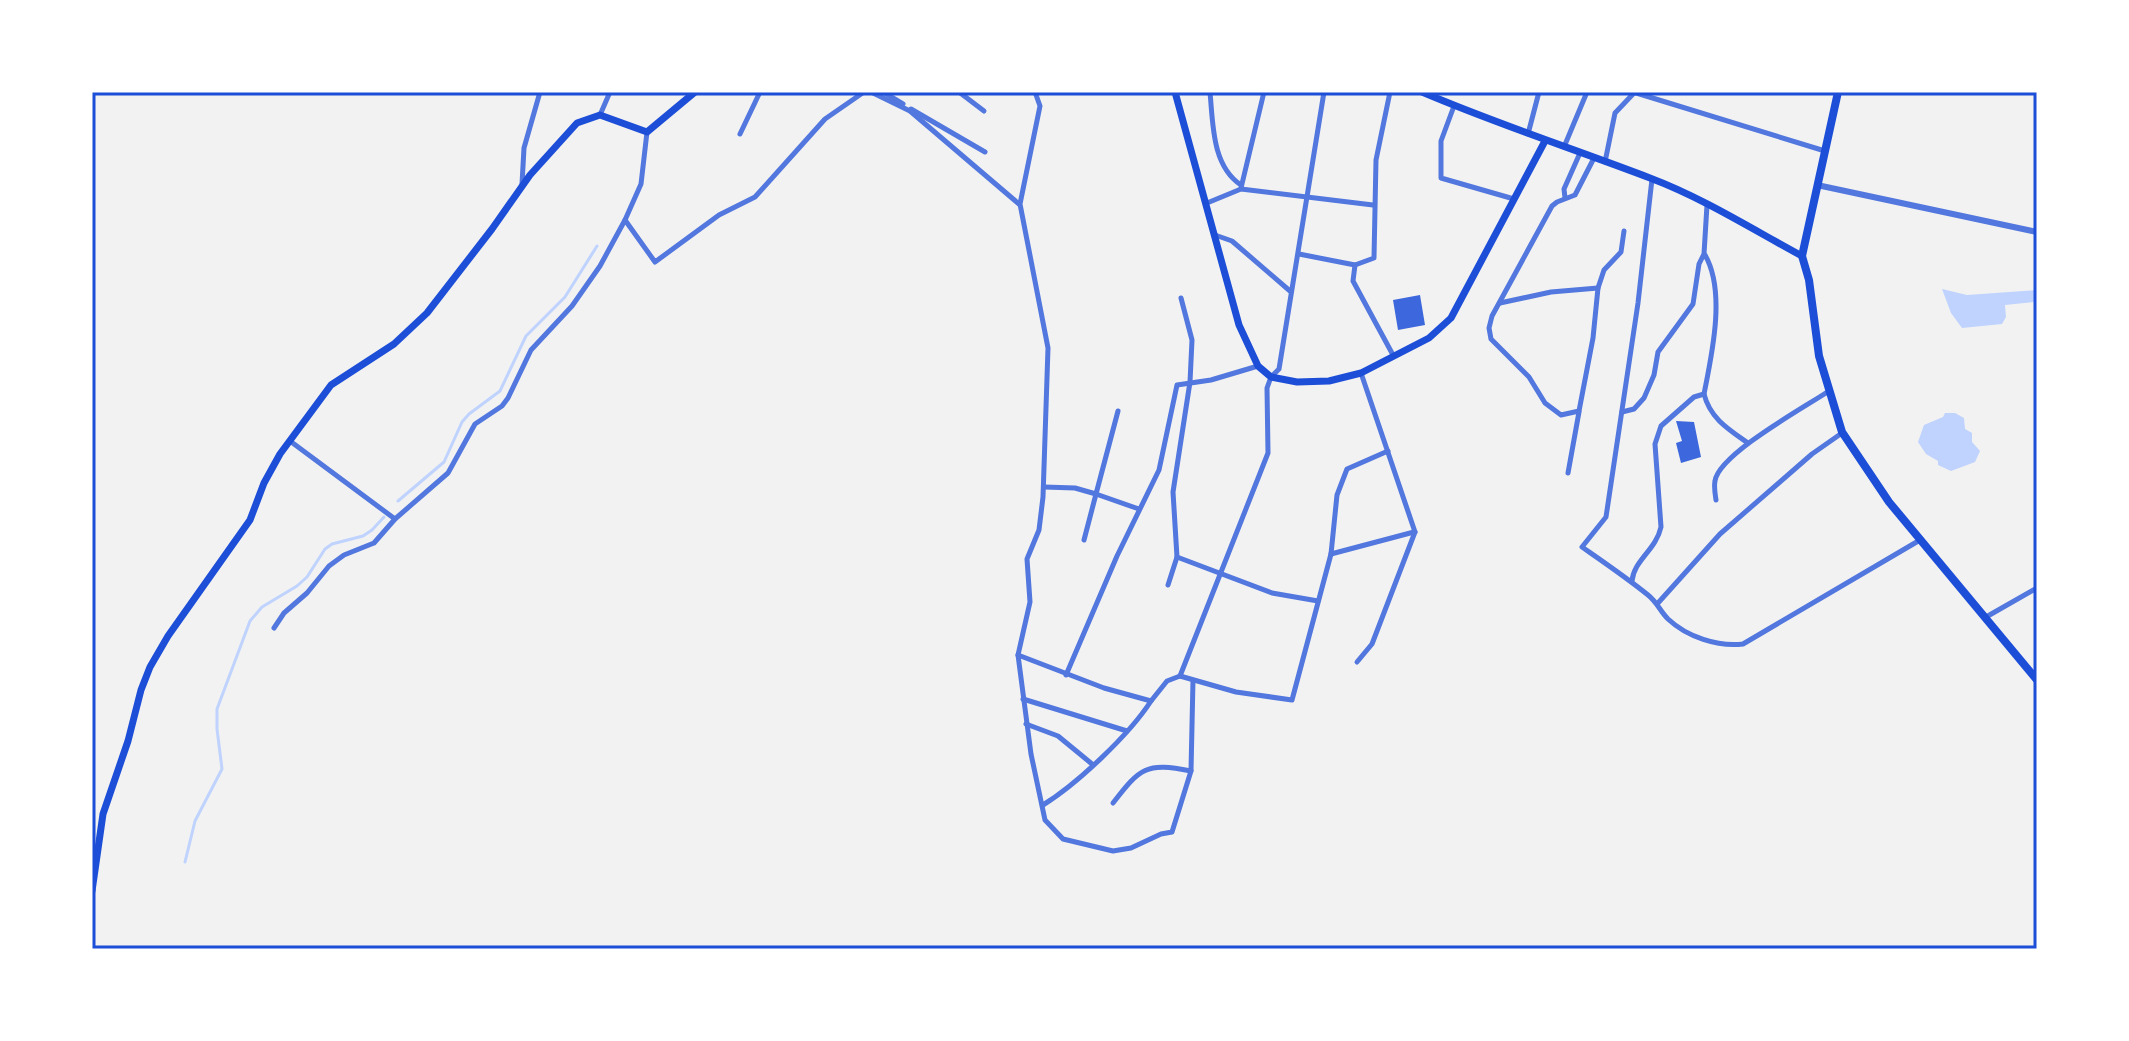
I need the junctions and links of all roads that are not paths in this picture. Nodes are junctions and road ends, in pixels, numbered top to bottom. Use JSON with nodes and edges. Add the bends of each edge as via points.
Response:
{"nodes":[{"id":1,"x":540,"y":92,"type":"edge"},
{"id":2,"x":610,"y":92,"type":"edge"},
{"id":3,"x":695,"y":92,"type":"edge"},
{"id":4,"x":760,"y":92,"type":"edge"},
{"id":5,"x":864,"y":92,"type":"edge"},
{"id":6,"x":871,"y":92,"type":"edge"},
{"id":7,"x":883,"y":92,"type":"edge"},
{"id":8,"x":959,"y":92,"type":"edge"},
{"id":9,"x":1035,"y":92,"type":"edge"},
{"id":10,"x":1175,"y":92,"type":"edge"},
{"id":11,"x":1210,"y":92,"type":"edge"},
{"id":12,"x":1264,"y":92,"type":"edge"},
{"id":13,"x":1324,"y":92,"type":"edge"},
{"id":14,"x":1390,"y":92,"type":"edge"},
{"id":15,"x":1422,"y":92,"type":"edge"},
{"id":16,"x":1539,"y":92,"type":"edge"},
{"id":17,"x":1587,"y":92,"type":"edge"},
{"id":18,"x":1634,"y":92,"type":"edge"},
{"id":19,"x":1838,"y":92,"type":"edge"},
{"id":20,"x":1454,"y":106,"type":"junction"},
{"id":21,"x":984,"y":111,"type":"dead end"},
{"id":22,"x":600,"y":115,"type":"junction"},
{"id":23,"x":647,"y":132,"type":"junction"},
{"id":24,"x":740,"y":134,"type":"dead end"},
{"id":25,"x":1528,"y":134,"type":"junction"},
{"id":26,"x":1545,"y":141,"type":"junction"},
{"id":27,"x":1564,"y":147,"type":"junction"},
{"id":28,"x":1825,"y":151,"type":"junction"},
{"id":29,"x":985,"y":152,"type":"dead end"},
{"id":30,"x":1580,"y":153,"type":"junction"},
{"id":31,"x":1594,"y":158,"type":"junction"},
{"id":32,"x":1605,"y":162,"type":"junction"},
{"id":33,"x":1652,"y":178,"type":"junction"},
{"id":34,"x":1817,"y":185,"type":"junction"},
{"id":35,"x":522,"y":186,"type":"junction"},
{"id":36,"x":1241,"y":187,"type":"junction"},
{"id":37,"x":1565,"y":198,"type":"junction"},
{"id":38,"x":1307,"y":199,"type":"junction"},
{"id":39,"x":1516,"y":200,"type":"junction"},
{"id":40,"x":1207,"y":203,"type":"junction"},
{"id":41,"x":1020,"y":204,"type":"junction"},
{"id":42,"x":1373,"y":205,"type":"junction"},
{"id":43,"x":1707,"y":205,"type":"junction"},
{"id":44,"x":625,"y":220,"type":"junction"},
{"id":45,"x":1624,"y":231,"type":"dead end"},
{"id":46,"x":2037,"y":232,"type":"edge"},
{"id":47,"x":1215,"y":235,"type":"junction"},
{"id":48,"x":1299,"y":254,"type":"junction"},
{"id":49,"x":1704,"y":254,"type":"junction"},
{"id":50,"x":1802,"y":256,"type":"junction"},
{"id":51,"x":1355,"y":265,"type":"junction"},
{"id":52,"x":1598,"y":288,"type":"junction"},
{"id":53,"x":1291,"y":292,"type":"junction"},
{"id":54,"x":1181,"y":298,"type":"dead end"},
{"id":55,"x":1499,"y":304,"type":"junction"},
{"id":56,"x":1393,"y":355,"type":"junction"},
{"id":57,"x":1258,"y":366,"type":"junction"},
{"id":58,"x":1361,"y":373,"type":"junction"},
{"id":59,"x":1271,"y":377,"type":"junction"},
{"id":60,"x":1190,"y":382,"type":"junction"},
{"id":61,"x":1829,"y":391,"type":"junction"},
{"id":62,"x":1704,"y":394,"type":"junction"},
{"id":63,"x":1118,"y":411,"type":"dead end"},
{"id":64,"x":1579,"y":411,"type":"junction"},
{"id":65,"x":1622,"y":412,"type":"junction"},
{"id":66,"x":1842,"y":432,"type":"junction"},
{"id":67,"x":290,"y":441,"type":"junction"},
{"id":68,"x":1748,"y":443,"type":"junction"},
{"id":69,"x":1388,"y":451,"type":"junction"},
{"id":70,"x":1568,"y":473,"type":"dead end"},
{"id":71,"x":1044,"y":487,"type":"junction"},
{"id":72,"x":1096,"y":494,"type":"junction"},
{"id":73,"x":1716,"y":500,"type":"dead end"},
{"id":74,"x":1139,"y":509,"type":"junction"},
{"id":75,"x":395,"y":519,"type":"junction"},
{"id":76,"x":1415,"y":532,"type":"junction"},
{"id":77,"x":1084,"y":540,"type":"dead end"},
{"id":78,"x":1920,"y":540,"type":"junction"},
{"id":79,"x":1331,"y":554,"type":"junction"},
{"id":80,"x":1177,"y":557,"type":"junction"},
{"id":81,"x":1223,"y":572,"type":"junction"},
{"id":82,"x":1632,"y":582,"type":"junction"},
{"id":83,"x":1168,"y":585,"type":"dead end"},
{"id":84,"x":2037,"y":588,"type":"edge"},
{"id":85,"x":1318,"y":601,"type":"junction"},
{"id":86,"x":1658,"y":603,"type":"junction"},
{"id":87,"x":1985,"y":618,"type":"junction"},
{"id":88,"x":274,"y":628,"type":"dead end"},
{"id":89,"x":1018,"y":655,"type":"junction"},
{"id":90,"x":1357,"y":662,"type":"dead end"},
{"id":91,"x":1066,"y":675,"type":"junction"},
{"id":92,"x":1180,"y":676,"type":"junction"},
{"id":93,"x":1193,"y":680,"type":"junction"},
{"id":94,"x":2037,"y":680,"type":"edge"},
{"id":95,"x":1023,"y":699,"type":"junction"},
{"id":96,"x":1151,"y":701,"type":"junction"},
{"id":97,"x":1026,"y":724,"type":"junction"},
{"id":98,"x":1128,"y":732,"type":"junction"},
{"id":99,"x":1092,"y":764,"type":"junction"},
{"id":100,"x":1191,"y":771,"type":"junction"},
{"id":101,"x":1113,"y":803,"type":"dead end"},
{"id":102,"x":1042,"y":806,"type":"junction"},
{"id":103,"x":92,"y":891,"type":"edge"}],
"edges":[{"from":1,"to":35,"type":"street","via":[[524,148]]},
{"from":2,"to":22,"type":"street"},
{"from":3,"to":23,"type":"main road"},
{"from":4,"to":24,"type":"street"},
{"from":5,"to":44,"type":"street","via":[[825,119],[755,197],[719,215],[655,262]]},
{"from":6,"to":41,"type":"street","via":[[910,111]]},
{"from":7,"to":29,"type":"street"},
{"from":8,"to":21,"type":"street"},
{"from":9,"to":41,"type":"street","via":[[1040,106]]},
{"from":10,"to":40,"type":"main road"},
{"from":11,"to":36,"type":"street","via":[[1218,153],[1228,177]]},
{"from":12,"to":36,"type":"street"},
{"from":13,"to":38,"type":"street"},
{"from":14,"to":42,"type":"street"},
{"from":15,"to":20,"type":"main road"},
{"from":16,"to":25,"type":"street"},
{"from":17,"to":27,"type":"street"},
{"from":18,"to":28,"type":"street"},
{"from":18,"to":32,"type":"street","via":[[1615,113]]},
{"from":19,"to":28,"type":"main road"},
{"from":20,"to":25,"type":"main road"},
{"from":20,"to":39,"type":"street","via":[[1441,141],[1441,178]]},
{"from":22,"to":23,"type":"main road"},
{"from":22,"to":35,"type":"main road","via":[[577,123]]},
{"from":23,"to":44,"type":"street","via":[[641,184]]},
{"from":25,"to":26,"type":"main road"},
{"from":26,"to":27,"type":"main road"},
{"from":26,"to":39,"type":"main road"},
{"from":27,"to":30,"type":"main road"},
{"from":28,"to":34,"type":"main road"},
{"from":30,"to":31,"type":"main road"},
{"from":30,"to":37,"type":"street"},
{"from":31,"to":32,"type":"main road"},
{"from":31,"to":37,"type":"street","via":[[1575,195]]},
{"from":32,"to":33,"type":"main road"},
{"from":33,"to":43,"type":"main road"},
{"from":33,"to":65,"type":"street"},
{"from":34,"to":46,"type":"street"},
{"from":34,"to":50,"type":"main road"},
{"from":35,"to":67,"type":"main road","via":[[427,313],[394,344],[331,385]]},
{"from":36,"to":38,"type":"street"},
{"from":36,"to":40,"type":"street"},
{"from":37,"to":55,"type":"street","via":[[1552,206]]},
{"from":38,"to":42,"type":"street"},
{"from":38,"to":48,"type":"street"},
{"from":39,"to":56,"type":"main road","via":[[1451,318],[1429,338]]},
{"from":40,"to":47,"type":"main road"},
{"from":41,"to":71,"type":"street","via":[[1048,348]]},
{"from":42,"to":51,"type":"street","via":[[1374,258]]},
{"from":43,"to":49,"type":"street"},
{"from":43,"to":50,"type":"main road"},
{"from":44,"to":75,"type":"street","via":[[572,306],[531,350],[502,406],[475,424],[448,473]]},
{"from":45,"to":52,"type":"street","via":[[1621,252],[1604,270]]},
{"from":47,"to":53,"type":"street","via":[[1232,241]]},
{"from":47,"to":57,"type":"main road","via":[[1239,325]]},
{"from":48,"to":51,"type":"street"},
{"from":48,"to":53,"type":"street"},
{"from":49,"to":62,"type":"street","via":[[1716,289]]},
{"from":49,"to":65,"type":"street","via":[[1693,304],[1658,352],[1644,398]]},
{"from":50,"to":61,"type":"main road"},
{"from":51,"to":56,"type":"street","via":[[1353,281]]},
{"from":52,"to":55,"type":"street"},
{"from":52,"to":64,"type":"street"},
{"from":53,"to":59,"type":"street","via":[[1279,369]]},
{"from":54,"to":60,"type":"street","via":[[1192,340]]},
{"from":55,"to":64,"type":"street","via":[[1489,328],[1491,339],[1529,377],[1553,412]]},
{"from":56,"to":58,"type":"main road"},
{"from":57,"to":59,"type":"main road"},
{"from":57,"to":60,"type":"street"},
{"from":58,"to":59,"type":"main road","via":[[1329,381]]},
{"from":58,"to":69,"type":"street"},
{"from":59,"to":81,"type":"street","via":[[1268,453]]},
{"from":60,"to":74,"type":"street","via":[[1177,385],[1159,470]]},
{"from":60,"to":80,"type":"street","via":[[1173,492]]},
{"from":61,"to":66,"type":"main road"},
{"from":61,"to":68,"type":"street"},
{"from":62,"to":68,"type":"street","via":[[1708,411]]},
{"from":62,"to":82,"type":"street","via":[[1661,426],[1655,444],[1661,527]]},
{"from":63,"to":72,"type":"street"},
{"from":64,"to":70,"type":"street"},
{"from":65,"to":82,"type":"street","via":[[1606,517],[1582,547]]},
{"from":66,"to":78,"type":"main road"},
{"from":66,"to":86,"type":"street","via":[[1720,534]]},
{"from":67,"to":75,"type":"street"},
{"from":67,"to":103,"type":"main road","via":[[264,483],[250,520],[150,667],[103,814]]},
{"from":68,"to":73,"type":"street","via":[[1720,469]]},
{"from":69,"to":76,"type":"street"},
{"from":69,"to":79,"type":"street","via":[[1347,469],[1337,495]]},
{"from":71,"to":72,"type":"street"},
{"from":71,"to":89,"type":"street","via":[[1039,530],[1027,559],[1030,602]]},
{"from":72,"to":74,"type":"street"},
{"from":72,"to":77,"type":"street"},
{"from":74,"to":91,"type":"street"},
{"from":75,"to":88,"type":"street","via":[[374,543],[329,566]]},
{"from":76,"to":79,"type":"street"},
{"from":76,"to":90,"type":"street","via":[[1372,644]]},
{"from":78,"to":86,"type":"street","via":[[1743,644],[1716,644],[1681,628],[1666,618]]},
{"from":78,"to":87,"type":"main road"},
{"from":79,"to":85,"type":"street"},
{"from":80,"to":81,"type":"street"},
{"from":80,"to":83,"type":"street"},
{"from":81,"to":85,"type":"street","via":[[1272,593]]},
{"from":81,"to":92,"type":"street"},
{"from":82,"to":86,"type":"street"},
{"from":84,"to":87,"type":"street"},
{"from":85,"to":93,"type":"street","via":[[1292,700]]},
{"from":87,"to":94,"type":"main road"},
{"from":89,"to":91,"type":"street"},
{"from":89,"to":95,"type":"street"},
{"from":91,"to":96,"type":"street"},
{"from":92,"to":93,"type":"street"},
{"from":92,"to":96,"type":"street","via":[[1167,681]]},
{"from":93,"to":100,"type":"street"},
{"from":95,"to":97,"type":"street"},
{"from":95,"to":98,"type":"street"},
{"from":96,"to":98,"type":"street"},
{"from":97,"to":99,"type":"street","via":[[1058,736]]},
{"from":97,"to":102,"type":"street"},
{"from":98,"to":99,"type":"street"},
{"from":99,"to":102,"type":"street"},
{"from":100,"to":101,"type":"street","via":[[1161,765],[1135,775]]},
{"from":100,"to":102,"type":"street","via":[[1172,832],[1123,850],[1063,839],[1050,827]]}]}
